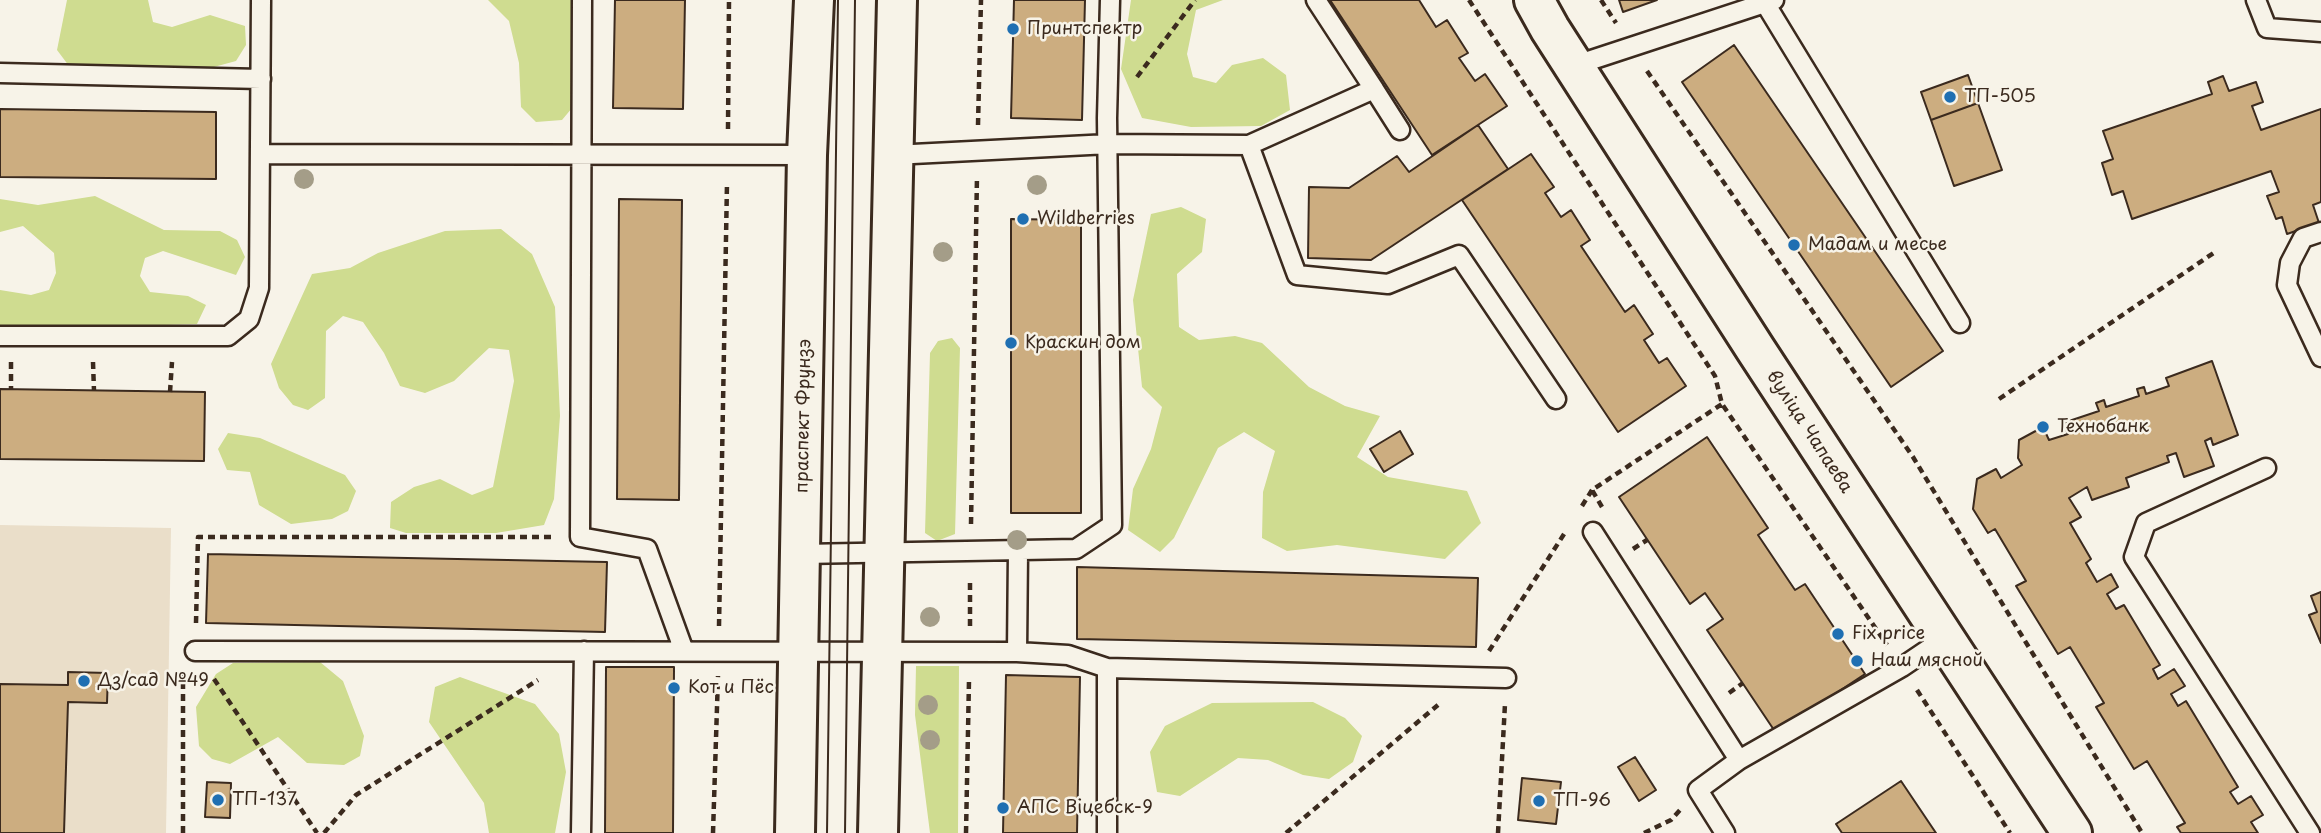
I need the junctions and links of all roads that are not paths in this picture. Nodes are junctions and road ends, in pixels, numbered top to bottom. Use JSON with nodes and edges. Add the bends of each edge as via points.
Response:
{"nodes":[{"id":1,"x":261,"y":0,"type":"edge"},
{"id":2,"x":583,"y":0,"type":"edge"},
{"id":3,"x":814,"y":0,"type":"edge"},
{"id":4,"x":897,"y":0,"type":"edge"},
{"id":5,"x":1110,"y":0,"type":"edge"},
{"id":6,"x":1316,"y":0,"type":"edge"},
{"id":7,"x":2256,"y":0,"type":"edge"},
{"id":8,"x":1770,"y":1,"type":"edge"},
{"id":9,"x":1537,"y":10,"type":"edge"},
{"id":10,"x":2321,"y":32,"type":"edge"},
{"id":11,"x":1573,"y":66,"type":"junction"},
{"id":12,"x":0,"y":73,"type":"edge"},
{"id":13,"x":261,"y":79,"type":"junction"},
{"id":14,"x":1374,"y":89,"type":"junction"},
{"id":15,"x":1400,"y":130,"type":"dead end"},
{"id":16,"x":1109,"y":144,"type":"junction"},
{"id":17,"x":1249,"y":145,"type":"junction"},
{"id":18,"x":261,"y":154,"type":"junction"},
{"id":19,"x":581,"y":154,"type":"junction"},
{"id":20,"x":807,"y":155,"type":"junction"},
{"id":21,"x":893,"y":155,"type":"junction"},
{"id":22,"x":2321,"y":232,"type":"edge"},
{"id":23,"x":1959,"y":323,"type":"dead end"},
{"id":24,"x":0,"y":336,"type":"edge"},
{"id":25,"x":2321,"y":357,"type":"edge"},
{"id":26,"x":1556,"y":399,"type":"dead end"},
{"id":27,"x":2266,"y":468,"type":"dead end"},
{"id":28,"x":1593,"y":533,"type":"dead end"},
{"id":29,"x":1018,"y":552,"type":"junction"},
{"id":30,"x":802,"y":554,"type":"junction"},
{"id":31,"x":885,"y":554,"type":"junction"},
{"id":32,"x":1945,"y":639,"type":"junction"},
{"id":33,"x":195,"y":651,"type":"road end"},
{"id":34,"x":584,"y":651,"type":"junction"},
{"id":35,"x":684,"y":651,"type":"junction"},
{"id":36,"x":799,"y":651,"type":"junction"},
{"id":37,"x":882,"y":652,"type":"junction"},
{"id":38,"x":1017,"y":652,"type":"junction"},
{"id":39,"x":1107,"y":668,"type":"junction"},
{"id":40,"x":1506,"y":678,"type":"road end"},
{"id":41,"x":1738,"y":760,"type":"junction"},
{"id":42,"x":581,"y":833,"type":"edge"},
{"id":43,"x":795,"y":833,"type":"edge"},
{"id":44,"x":878,"y":833,"type":"edge"},
{"id":45,"x":1107,"y":833,"type":"edge"},
{"id":46,"x":1726,"y":833,"type":"edge"},
{"id":47,"x":2072,"y":833,"type":"edge"},
{"id":48,"x":2311,"y":833,"type":"edge"}],
"edges":[{"from":1,"to":13,"type":"lane"},
{"from":2,"to":19,"type":"lane"},
{"from":3,"to":20,"type":"main road","name":"праспект Фрунзэ"},
{"from":4,"to":21,"type":"main road"},
{"from":5,"to":16,"type":"lane"},
{"from":6,"to":14,"type":"lane"},
{"from":7,"to":10,"type":"lane","via":[[2267,28]]},
{"from":8,"to":11,"type":"lane"},
{"from":8,"to":23,"type":"lane"},
{"from":9,"to":11,"type":"main road","name":"вуліца Чапаева"},
{"from":11,"to":32,"type":"main road","name":"вуліца Чапаева"},
{"from":12,"to":13,"type":"lane"},
{"from":13,"to":18,"type":"lane"},
{"from":14,"to":15,"type":"lane"},
{"from":14,"to":17,"type":"lane"},
{"from":16,"to":17,"type":"lane"},
{"from":16,"to":21,"type":"lane"},
{"from":16,"to":29,"type":"lane","via":[[1112,525],[1076,549]]},
{"from":17,"to":26,"type":"lane","via":[[1297,275],[1388,284],[1459,255]]},
{"from":18,"to":19,"type":"lane"},
{"from":18,"to":24,"type":"lane","via":[[259,288],[249,319],[228,335]]},
{"from":19,"to":20,"type":"lane"},
{"from":19,"to":35,"type":"lane","via":[[580,537],[647,549]]},
{"from":20,"to":30,"type":"main road","name":"праспект Фрунзэ"},
{"from":21,"to":31,"type":"main road"},
{"from":22,"to":25,"type":"lane","via":[[2303,238],[2290,263],[2287,285]]},
{"from":27,"to":48,"type":"lane","via":[[2146,523],[2134,556]]},
{"from":28,"to":41,"type":"lane"},
{"from":29,"to":31,"type":"lane"},
{"from":29,"to":38,"type":"lane"},
{"from":30,"to":31,"type":"lane"},
{"from":30,"to":36,"type":"main road","name":"праспект Фрунзэ"},
{"from":31,"to":37,"type":"main road"},
{"from":32,"to":41,"type":"lane"},
{"from":32,"to":47,"type":"main road","name":"вуліца Чапаева"},
{"from":33,"to":34,"type":"lane"},
{"from":34,"to":35,"type":"lane"},
{"from":34,"to":42,"type":"lane"},
{"from":35,"to":36,"type":"lane"},
{"from":36,"to":37,"type":"lane"},
{"from":36,"to":43,"type":"main road","name":"праспект Фрунзэ"},
{"from":37,"to":38,"type":"lane"},
{"from":37,"to":44,"type":"main road"},
{"from":38,"to":39,"type":"lane","via":[[1068,655]]},
{"from":39,"to":40,"type":"lane"},
{"from":39,"to":45,"type":"lane"},
{"from":41,"to":46,"type":"lane","via":[[1698,790]]}]}
